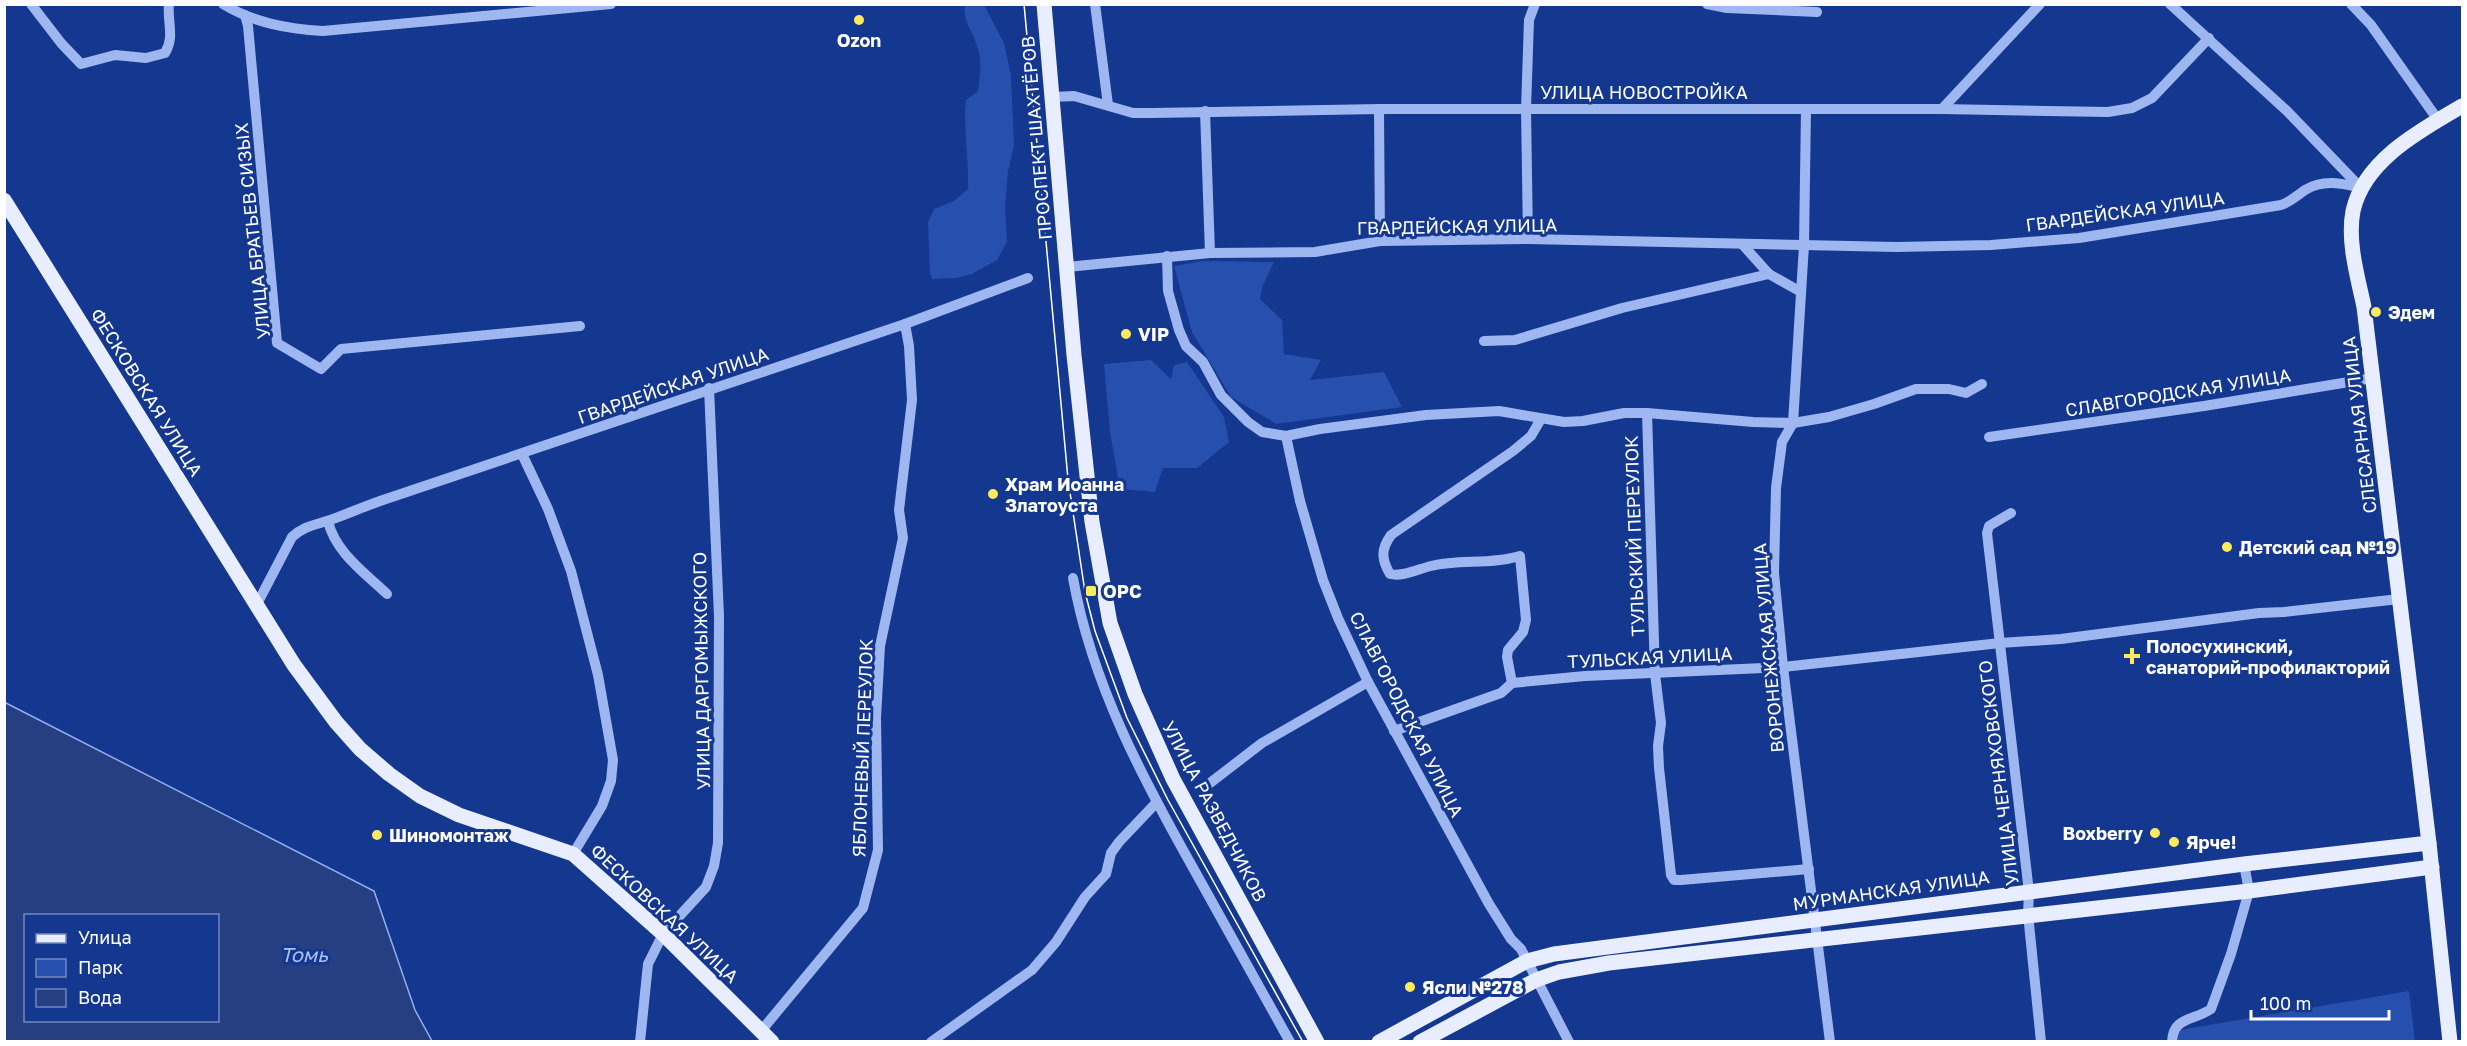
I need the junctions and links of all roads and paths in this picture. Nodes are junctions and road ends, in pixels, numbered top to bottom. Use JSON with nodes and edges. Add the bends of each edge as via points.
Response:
{"nodes":[{"id":1,"x":31,"y":4,"type":"edge"},
{"id":2,"x":169,"y":4,"type":"edge"},
{"id":3,"x":223,"y":4,"type":"edge"},
{"id":4,"x":611,"y":4,"type":"edge"},
{"id":5,"x":1044,"y":4,"type":"edge"},
{"id":6,"x":1095,"y":4,"type":"edge"},
{"id":7,"x":1535,"y":4,"type":"edge"},
{"id":8,"x":1707,"y":4,"type":"edge"},
{"id":9,"x":2040,"y":4,"type":"edge"},
{"id":10,"x":2170,"y":4,"type":"edge"},
{"id":11,"x":2351,"y":4,"type":"edge"},
{"id":12,"x":1817,"y":12,"type":"dead end"},
{"id":13,"x":245,"y":15,"type":"junction"},
{"id":14,"x":2209,"y":38,"type":"junction"},
{"id":15,"x":1053,"y":97,"type":"junction"},
{"id":16,"x":1108,"y":105,"type":"junction"},
{"id":17,"x":2463,"y":105,"type":"edge"},
{"id":18,"x":1379,"y":109,"type":"junction"},
{"id":19,"x":1526,"y":109,"type":"junction"},
{"id":20,"x":1806,"y":109,"type":"junction"},
{"id":21,"x":1942,"y":109,"type":"junction"},
{"id":22,"x":1205,"y":111,"type":"junction"},
{"id":23,"x":2438,"y":120,"type":"junction"},
{"id":24,"x":2361,"y":188,"type":"junction"},
{"id":25,"x":4,"y":200,"type":"edge"},
{"id":26,"x":1528,"y":239,"type":"junction"},
{"id":27,"x":1380,"y":241,"type":"junction"},
{"id":28,"x":1742,"y":244,"type":"junction"},
{"id":29,"x":1804,"y":245,"type":"junction"},
{"id":30,"x":1210,"y":253,"type":"junction"},
{"id":31,"x":1167,"y":256,"type":"junction"},
{"id":32,"x":1066,"y":267,"type":"junction"},
{"id":33,"x":1769,"y":274,"type":"junction"},
{"id":34,"x":1028,"y":278,"type":"dead end"},
{"id":35,"x":1801,"y":292,"type":"junction"},
{"id":36,"x":905,"y":324,"type":"junction"},
{"id":37,"x":580,"y":326,"type":"dead end"},
{"id":38,"x":1484,"y":341,"type":"dead end"},
{"id":39,"x":2373,"y":378,"type":"junction"},
{"id":40,"x":1982,"y":384,"type":"dead end"},
{"id":41,"x":709,"y":388,"type":"junction"},
{"id":42,"x":1647,"y":413,"type":"junction"},
{"id":43,"x":1541,"y":419,"type":"junction"},
{"id":44,"x":1792,"y":423,"type":"junction"},
{"id":45,"x":1286,"y":436,"type":"junction"},
{"id":46,"x":1989,"y":437,"type":"dead end"},
{"id":47,"x":522,"y":454,"type":"junction"},
{"id":48,"x":2011,"y":513,"type":"dead end"},
{"id":49,"x":328,"y":521,"type":"junction"},
{"id":50,"x":1073,"y":578,"type":"dead end"},
{"id":51,"x":387,"y":594,"type":"dead end"},
{"id":52,"x":2399,"y":599,"type":"junction"},
{"id":53,"x":256,"y":606,"type":"junction"},
{"id":54,"x":2000,"y":643,"type":"junction"},
{"id":55,"x":1782,"y":667,"type":"junction"},
{"id":56,"x":1655,"y":674,"type":"junction"},
{"id":57,"x":1368,"y":682,"type":"junction"},
{"id":58,"x":1512,"y":683,"type":"junction"},
{"id":59,"x":1394,"y":732,"type":"junction"},
{"id":60,"x":1210,"y":783,"type":"dead end"},
{"id":61,"x":1156,"y":803,"type":"junction"},
{"id":62,"x":2429,"y":843,"type":"junction"},
{"id":63,"x":573,"y":854,"type":"junction"},
{"id":64,"x":2244,"y":864,"type":"junction"},
{"id":65,"x":2432,"y":867,"type":"junction"},
{"id":66,"x":1809,"y":869,"type":"junction"},
{"id":67,"x":2249,"y":891,"type":"junction"},
{"id":68,"x":2029,"y":892,"type":"junction"},
{"id":69,"x":2028,"y":914,"type":"junction"},
{"id":70,"x":1815,"y":920,"type":"junction"},
{"id":71,"x":663,"y":934,"type":"junction"},
{"id":72,"x":1818,"y":941,"type":"junction"},
{"id":73,"x":1527,"y":961,"type":"junction"},
{"id":74,"x":1536,"y":980,"type":"junction"},
{"id":75,"x":766,"y":1036,"type":"edge"},
{"id":76,"x":640,"y":1041,"type":"edge"},
{"id":77,"x":931,"y":1041,"type":"edge"},
{"id":78,"x":1290,"y":1041,"type":"edge"},
{"id":79,"x":1317,"y":1041,"type":"edge"},
{"id":80,"x":1378,"y":1041,"type":"edge"},
{"id":81,"x":1420,"y":1041,"type":"edge"},
{"id":82,"x":1569,"y":1041,"type":"edge"},
{"id":83,"x":1830,"y":1041,"type":"edge"},
{"id":84,"x":2041,"y":1041,"type":"edge"},
{"id":85,"x":2172,"y":1041,"type":"edge"},
{"id":86,"x":2450,"y":1041,"type":"edge"}],
"edges":[{"from":1,"to":2,"type":"street","via":[[81,64],[115,55],[146,58],[165,53],[171,34]]},
{"from":3,"to":13,"type":"street"},
{"from":4,"to":13,"type":"street","via":[[342,31],[288,28]]},
{"from":5,"to":15,"type":"main road","name":"ПРОСПЕКТ ШАХТЁРОВ"},
{"from":6,"to":16,"type":"street"},
{"from":7,"to":19,"type":"street","via":[[1528,20]]},
{"from":8,"to":12,"type":"street"},
{"from":9,"to":21,"type":"street"},
{"from":10,"to":14,"type":"street"},
{"from":11,"to":23,"type":"street","via":[[2371,25]]},
{"from":13,"to":37,"type":"street","name":"УЛИЦА БРАТЬЕВ СИЗЫХ","via":[[277,343],[321,369],[341,349]]},
{"from":14,"to":21,"type":"street","name":"УЛИЦА НОВОСТРОЙКА","via":[[2152,98],[2132,108],[2108,112]]},
{"from":14,"to":24,"type":"street"},
{"from":15,"to":16,"type":"street","name":"УЛИЦА НОВОСТРОЙКА","via":[[1074,96]]},
{"from":15,"to":32,"type":"main road","name":"ПРОСПЕКТ ШАХТЁРОВ"},
{"from":16,"to":22,"type":"street","name":"УЛИЦА НОВОСТРОЙКА","via":[[1133,113]]},
{"from":17,"to":23,"type":"main road","name":"СЛЕСАРНАЯ УЛИЦА"},
{"from":18,"to":19,"type":"street","name":"УЛИЦА НОВОСТРОЙКА"},
{"from":18,"to":22,"type":"street","name":"УЛИЦА НОВОСТРОЙКА"},
{"from":18,"to":27,"type":"street"},
{"from":19,"to":20,"type":"street","name":"УЛИЦА НОВОСТРОЙКА"},
{"from":19,"to":26,"type":"street"},
{"from":20,"to":21,"type":"street","name":"УЛИЦА НОВОСТРОЙКА"},
{"from":20,"to":29,"type":"street","name":"ВОРОНЕЖСКАЯ УЛИЦА"},
{"from":22,"to":30,"type":"street"},
{"from":23,"to":24,"type":"main road","name":"СЛЕСАРНАЯ УЛИЦА","via":[[2382,160]]},
{"from":24,"to":29,"type":"street","name":"ГВАРДЕЙСКАЯ УЛИЦА","via":[[2326,182],[2281,205],[2079,238],[1991,245]]},
{"from":24,"to":39,"type":"main road","name":"СЛЕСАРНАЯ УЛИЦА","via":[[2353,213],[2353,241]]},
{"from":25,"to":53,"type":"main road","name":"ФЕСКОВСКАЯ УЛИЦА"},
{"from":26,"to":27,"type":"street","name":"ГВАРДЕЙСКАЯ УЛИЦА"},
{"from":26,"to":28,"type":"street","name":"ГВАРДЕЙСКАЯ УЛИЦА"},
{"from":27,"to":30,"type":"street","name":"ГВАРДЕЙСКАЯ УЛИЦА","via":[[1315,252]]},
{"from":28,"to":29,"type":"street","name":"ГВАРДЕЙСКАЯ УЛИЦА"},
{"from":28,"to":33,"type":"street"},
{"from":29,"to":35,"type":"street","name":"ВОРОНЕЖСКАЯ УЛИЦА"},
{"from":30,"to":31,"type":"street","name":"ГВАРДЕЙСКАЯ УЛИЦА"},
{"from":31,"to":32,"type":"street","name":"ГВАРДЕЙСКАЯ УЛИЦА"},
{"from":31,"to":45,"type":"street","via":[[1168,291],[1186,346],[1203,362],[1221,395],[1248,422],[1262,432]]},
{"from":32,"to":79,"type":"main road","name":"УЛИЦА РАЗВЕДЧИКОВ","via":[[1092,522],[1116,640],[1173,779]]},
{"from":33,"to":35,"type":"street"},
{"from":33,"to":38,"type":"street","via":[[1622,308],[1515,340]]},
{"from":34,"to":36,"type":"street","name":"ГВАРДЕЙСКАЯ УЛИЦА"},
{"from":35,"to":44,"type":"street","name":"ВОРОНЕЖСКАЯ УЛИЦА"},
{"from":36,"to":41,"type":"street","name":"ГВАРДЕЙСКАЯ УЛИЦА"},
{"from":36,"to":75,"type":"street","name":"ЯБЛОНЕВЫЙ ПЕРЕУЛОК","via":[[912,400],[899,510],[903,538],[880,646],[876,718],[878,850],[863,908]]},
{"from":39,"to":46,"type":"street","name":"СЛАВГОРОДСКАЯ УЛИЦА"},
{"from":39,"to":52,"type":"main road","name":"СЛЕСАРНАЯ УЛИЦА"},
{"from":40,"to":44,"type":"street","via":[[1966,393],[1916,389],[1829,417]]},
{"from":41,"to":47,"type":"street","name":"ГВАРДЕЙСКАЯ УЛИЦА"},
{"from":41,"to":71,"type":"street","name":"УЛИЦА ДАРГОМЫЖСКОГО","via":[[719,616],[718,843],[706,887]]},
{"from":42,"to":43,"type":"street","via":[[1574,422]]},
{"from":42,"to":44,"type":"street"},
{"from":42,"to":56,"type":"street","name":"ТУЛЬСКИЙ ПЕРЕУЛОК"},
{"from":43,"to":45,"type":"street","via":[[1499,411],[1446,413]]},
{"from":43,"to":58,"type":"street","via":[[1531,436],[1513,451],[1391,535],[1383,545],[1383,558],[1390,574],[1397,575],[1434,565],[1498,562],[1520,556],[1526,620],[1523,632],[1508,650]]},
{"from":44,"to":55,"type":"street","name":"ВОРОНЕЖСКАЯ УЛИЦА","via":[[1782,442],[1774,526]]},
{"from":45,"to":57,"type":"street","name":"СЛАВГОРОДСКАЯ УЛИЦА","via":[[1323,580]]},
{"from":47,"to":49,"type":"street","name":"ГВАРДЕЙСКАЯ УЛИЦА"},
{"from":47,"to":63,"type":"street","via":[[571,571],[598,675],[613,760],[602,806]]},
{"from":48,"to":54,"type":"street","name":"УЛИЦА ЧЕРНЯХОВСКОГО","via":[[1989,526],[1987,533]]},
{"from":49,"to":51,"type":"street","via":[[331,535],[340,547]]},
{"from":49,"to":53,"type":"street","via":[[313,523],[292,537]]},
{"from":50,"to":61,"type":"street","via":[[1103,684]]},
{"from":52,"to":54,"type":"street","name":"ТУЛЬСКАЯ УЛИЦА"},
{"from":52,"to":62,"type":"main road","name":"СЛЕСАРНАЯ УЛИЦА"},
{"from":53,"to":63,"type":"main road","name":"ФЕСКОВСКАЯ УЛИЦА","via":[[336,722],[389,774],[420,796],[459,815]]},
{"from":54,"to":55,"type":"street","name":"ТУЛЬСКАЯ УЛИЦА"},
{"from":54,"to":68,"type":"street","name":"УЛИЦА ЧЕРНЯХОВСКОГО"},
{"from":55,"to":56,"type":"street","name":"ТУЛЬСКАЯ УЛИЦА"},
{"from":55,"to":66,"type":"street","name":"ВОРОНЕЖСКАЯ УЛИЦА"},
{"from":56,"to":58,"type":"street","name":"ТУЛЬСКАЯ УЛИЦА"},
{"from":56,"to":66,"type":"street","name":"ТУЛЬСКИЙ ПЕРЕУЛОК","via":[[1662,723],[1659,768],[1674,880]]},
{"from":57,"to":59,"type":"street","name":"СЛАВГОРОДСКАЯ УЛИЦА"},
{"from":57,"to":60,"type":"street","via":[[1262,743]]},
{"from":58,"to":59,"type":"street","name":"ТУЛЬСКАЯ УЛИЦА","via":[[1502,693]]},
{"from":59,"to":73,"type":"street","name":"СЛАВГОРОДСКАЯ УЛИЦА","via":[[1489,904]]},
{"from":61,"to":77,"type":"street","via":[[1119,842],[1106,874],[1032,970]]},
{"from":61,"to":78,"type":"street"},
{"from":62,"to":64,"type":"main road","name":"МУРМАНСКАЯ УЛИЦА"},
{"from":62,"to":65,"type":"main road","name":"СЛЕСАРНАЯ УЛИЦА"},
{"from":63,"to":71,"type":"main road","name":"ФЕСКОВСКАЯ УЛИЦА"},
{"from":64,"to":67,"type":"street"},
{"from":64,"to":68,"type":"main road","name":"МУРМАНСКАЯ УЛИЦА"},
{"from":65,"to":67,"type":"main road"},
{"from":65,"to":86,"type":"main road","name":"СЛЕСАРНАЯ УЛИЦА"},
{"from":66,"to":70,"type":"street","name":"ВОРОНЕЖСКАЯ УЛИЦА"},
{"from":67,"to":69,"type":"main road"},
{"from":67,"to":85,"type":"street","via":[[2211,1009],[2177,1025]]},
{"from":68,"to":69,"type":"street","name":"УЛИЦА ЧЕРНЯХОВСКОГО"},
{"from":68,"to":70,"type":"main road","name":"МУРМАНСКАЯ УЛИЦА"},
{"from":69,"to":72,"type":"main road"},
{"from":69,"to":84,"type":"street","name":"УЛИЦА ЧЕРНЯХОВСКОГО"},
{"from":70,"to":72,"type":"street","name":"ВОРОНЕЖСКАЯ УЛИЦА"},
{"from":70,"to":73,"type":"main road","name":"МУРМАНСКАЯ УЛИЦА","via":[[1607,946]]},
{"from":71,"to":75,"type":"main road","name":"ФЕСКОВСКАЯ УЛИЦА"},
{"from":71,"to":76,"type":"street","name":"УЛИЦА ДАРГОМЫЖСКОГО","via":[[648,964]]},
{"from":72,"to":74,"type":"main road","via":[[1609,963]]},
{"from":72,"to":83,"type":"street","name":"ВОРОНЕЖСКАЯ УЛИЦА"},
{"from":73,"to":74,"type":"street","name":"СЛАВГОРОДСКАЯ УЛИЦА"},
{"from":73,"to":80,"type":"main road","name":"МУРМАНСКАЯ УЛИЦА"},
{"from":74,"to":81,"type":"main road"},
{"from":74,"to":82,"type":"street","name":"СЛАВГОРОДСКАЯ УЛИЦА"}]}
